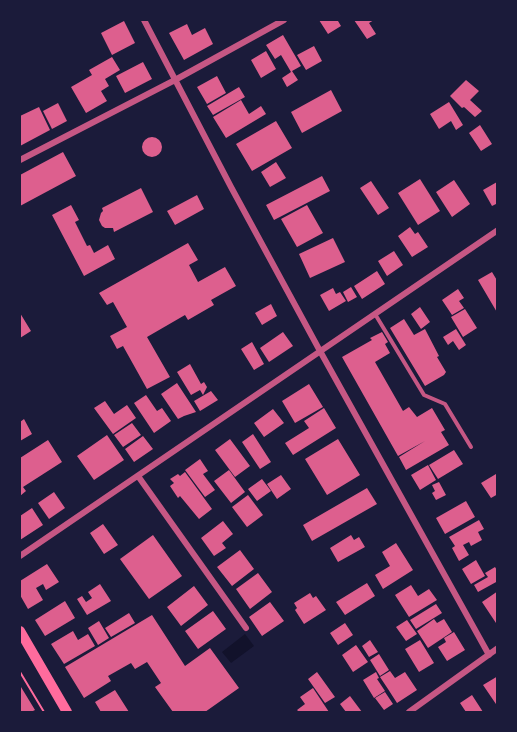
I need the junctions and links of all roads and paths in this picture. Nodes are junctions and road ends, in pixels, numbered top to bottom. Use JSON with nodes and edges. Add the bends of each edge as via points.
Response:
{"nodes":[{"id":1,"x":144,"y":20,"type":"edge"},
{"id":2,"x":284,"y":20,"type":"edge"},
{"id":3,"x":175,"y":80,"type":"junction"},
{"id":4,"x":20,"y":160,"type":"edge"},
{"id":5,"x":498,"y":230,"type":"edge"},
{"id":6,"x":375,"y":314,"type":"junction"},
{"id":7,"x":320,"y":351,"type":"junction"},
{"id":8,"x":471,"y":447,"type":"dead end"},
{"id":9,"x":138,"y":476,"type":"junction"},
{"id":10,"x":20,"y":556,"type":"edge"},
{"id":11,"x":246,"y":628,"type":"dead end"},
{"id":12,"x":20,"y":631,"type":"edge"},
{"id":13,"x":498,"y":648,"type":"edge"},
{"id":14,"x":489,"y":655,"type":"junction"},
{"id":15,"x":20,"y":672,"type":"edge"},
{"id":16,"x":44,"y":712,"type":"edge"},
{"id":17,"x":67,"y":712,"type":"edge"},
{"id":18,"x":409,"y":712,"type":"edge"}],
"edges":[{"from":1,"to":3,"type":"street"},
{"from":2,"to":3,"type":"street"},
{"from":3,"to":4,"type":"street"},
{"from":3,"to":7,"type":"street"},
{"from":5,"to":6,"type":"street"},
{"from":6,"to":7,"type":"street"},
{"from":6,"to":8,"type":"lane","via":[[424,395],[445,404]]},
{"from":7,"to":9,"type":"street"},
{"from":7,"to":14,"type":"street"},
{"from":9,"to":10,"type":"street"},
{"from":9,"to":11,"type":"street"},
{"from":12,"to":17,"type":"main road"},
{"from":13,"to":14,"type":"street"},
{"from":14,"to":18,"type":"street"},
{"from":15,"to":16,"type":"path"}]}
